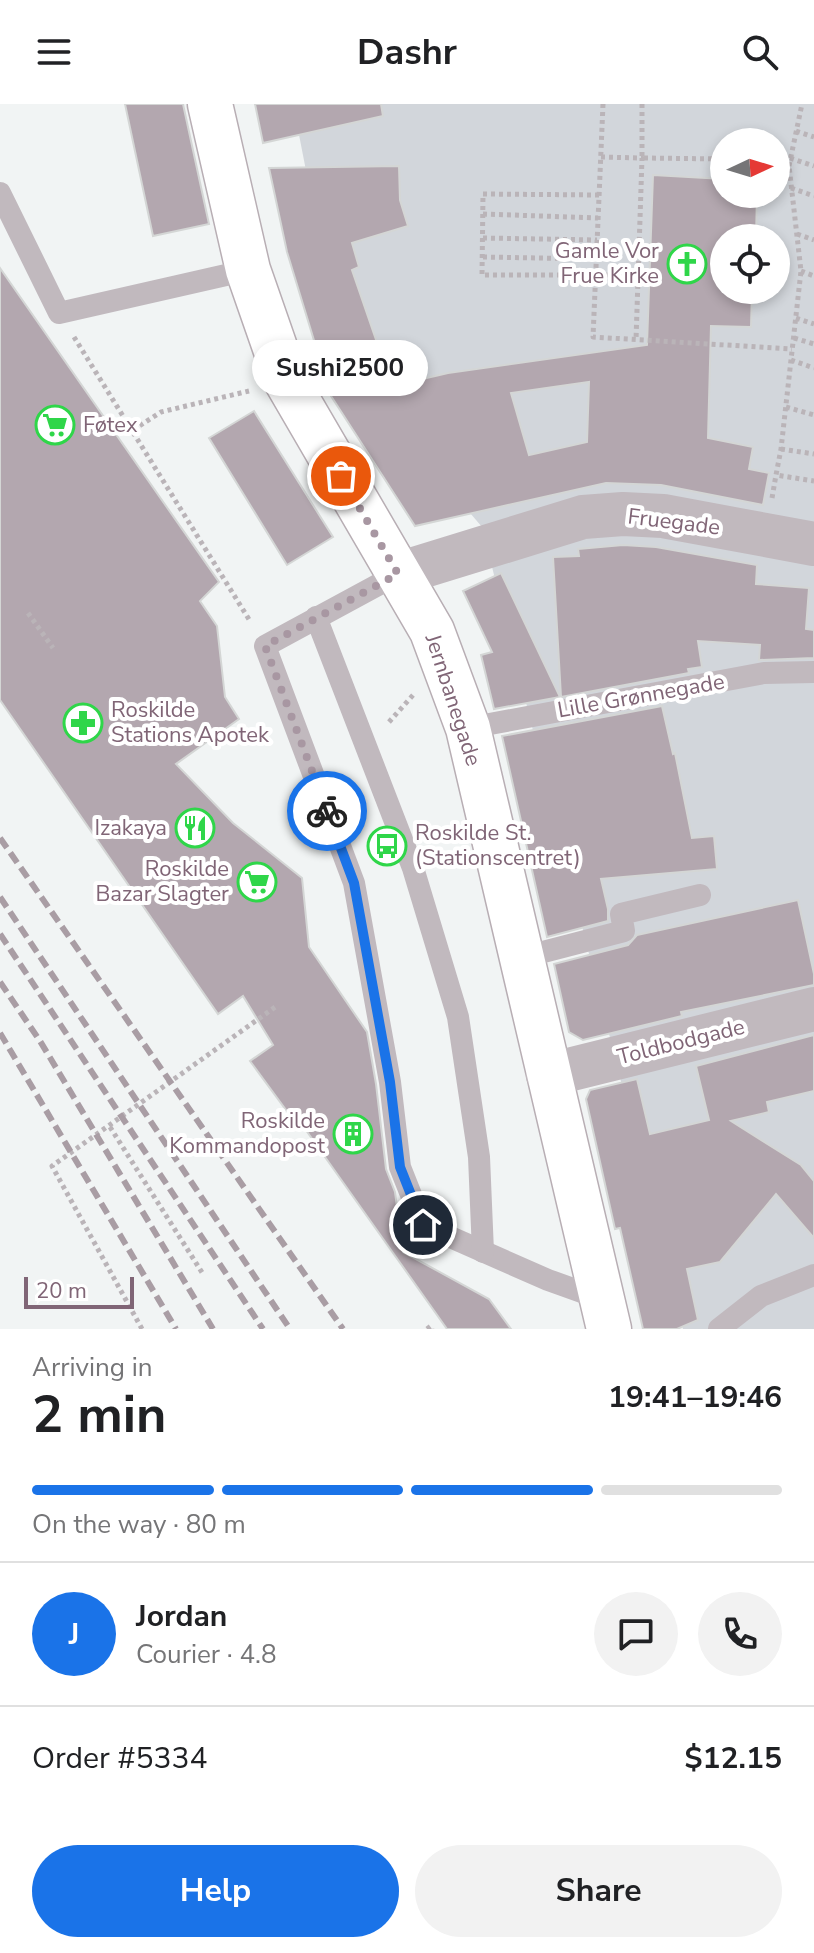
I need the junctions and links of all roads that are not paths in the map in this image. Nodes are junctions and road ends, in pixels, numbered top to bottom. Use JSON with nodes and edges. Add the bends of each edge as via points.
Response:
{"nodes":[{"id":1,"x":210,"y":104,"type":"edge"},
{"id":2,"x":0,"y":193,"type":"edge"},
{"id":3,"x":248,"y":270,"type":"junction"},
{"id":4,"x":814,"y":544,"type":"edge"},
{"id":5,"x":398,"y":574,"type":"junction"},
{"id":6,"x":316,"y":617,"type":"junction"},
{"id":7,"x":814,"y":672,"type":"edge"},
{"id":8,"x":468,"y":728,"type":"junction"},
{"id":9,"x":700,"y":895,"type":"dead end"},
{"id":10,"x":520,"y":958,"type":"junction"},
{"id":11,"x":814,"y":1009,"type":"edge"},
{"id":12,"x":548,"y":1075,"type":"junction"},
{"id":13,"x":483,"y":1252,"type":"junction"},
{"id":14,"x":814,"y":1275,"type":"edge"},
{"id":15,"x":605,"y":1314,"type":"edge"},
{"id":16,"x":719,"y":1329,"type":"edge"}],
"edges":[{"from":1,"to":3,"type":"street","name":"Jernbanegade"},
{"from":2,"to":3,"type":"lane","via":[[59,313]]},
{"from":3,"to":5,"type":"street","name":"Jernbanegade","via":[[287,382]]},
{"from":4,"to":5,"type":"street","name":"Fruegade","via":[[663,516],[610,515],[583,517]]},
{"from":5,"to":6,"type":"lane"},
{"from":5,"to":8,"type":"street","name":"Jernbanegade","via":[[432,631]]},
{"from":6,"to":13,"type":"lane","via":[[413,868],[458,1017],[479,1157]]},
{"from":6,"to":13,"type":"lane","via":[[265,646],[354,883],[400,1167],[423,1225]]},
{"from":7,"to":8,"type":"lane","name":"Lille Grønnegade","via":[[764,673]]},
{"from":8,"to":10,"type":"street","name":"Jernbanegade"},
{"from":9,"to":10,"type":"lane","via":[[621,914],[624,931]]},
{"from":10,"to":12,"type":"street","name":"Jernbanegade"},
{"from":11,"to":12,"type":"street","name":"Toldbodgade"},
{"from":12,"to":15,"type":"street","name":"Jernbanegade"},
{"from":13,"to":15,"type":"lane","via":[[548,1280]]},
{"from":14,"to":16,"type":"lane","via":[[761,1296]]}]}
